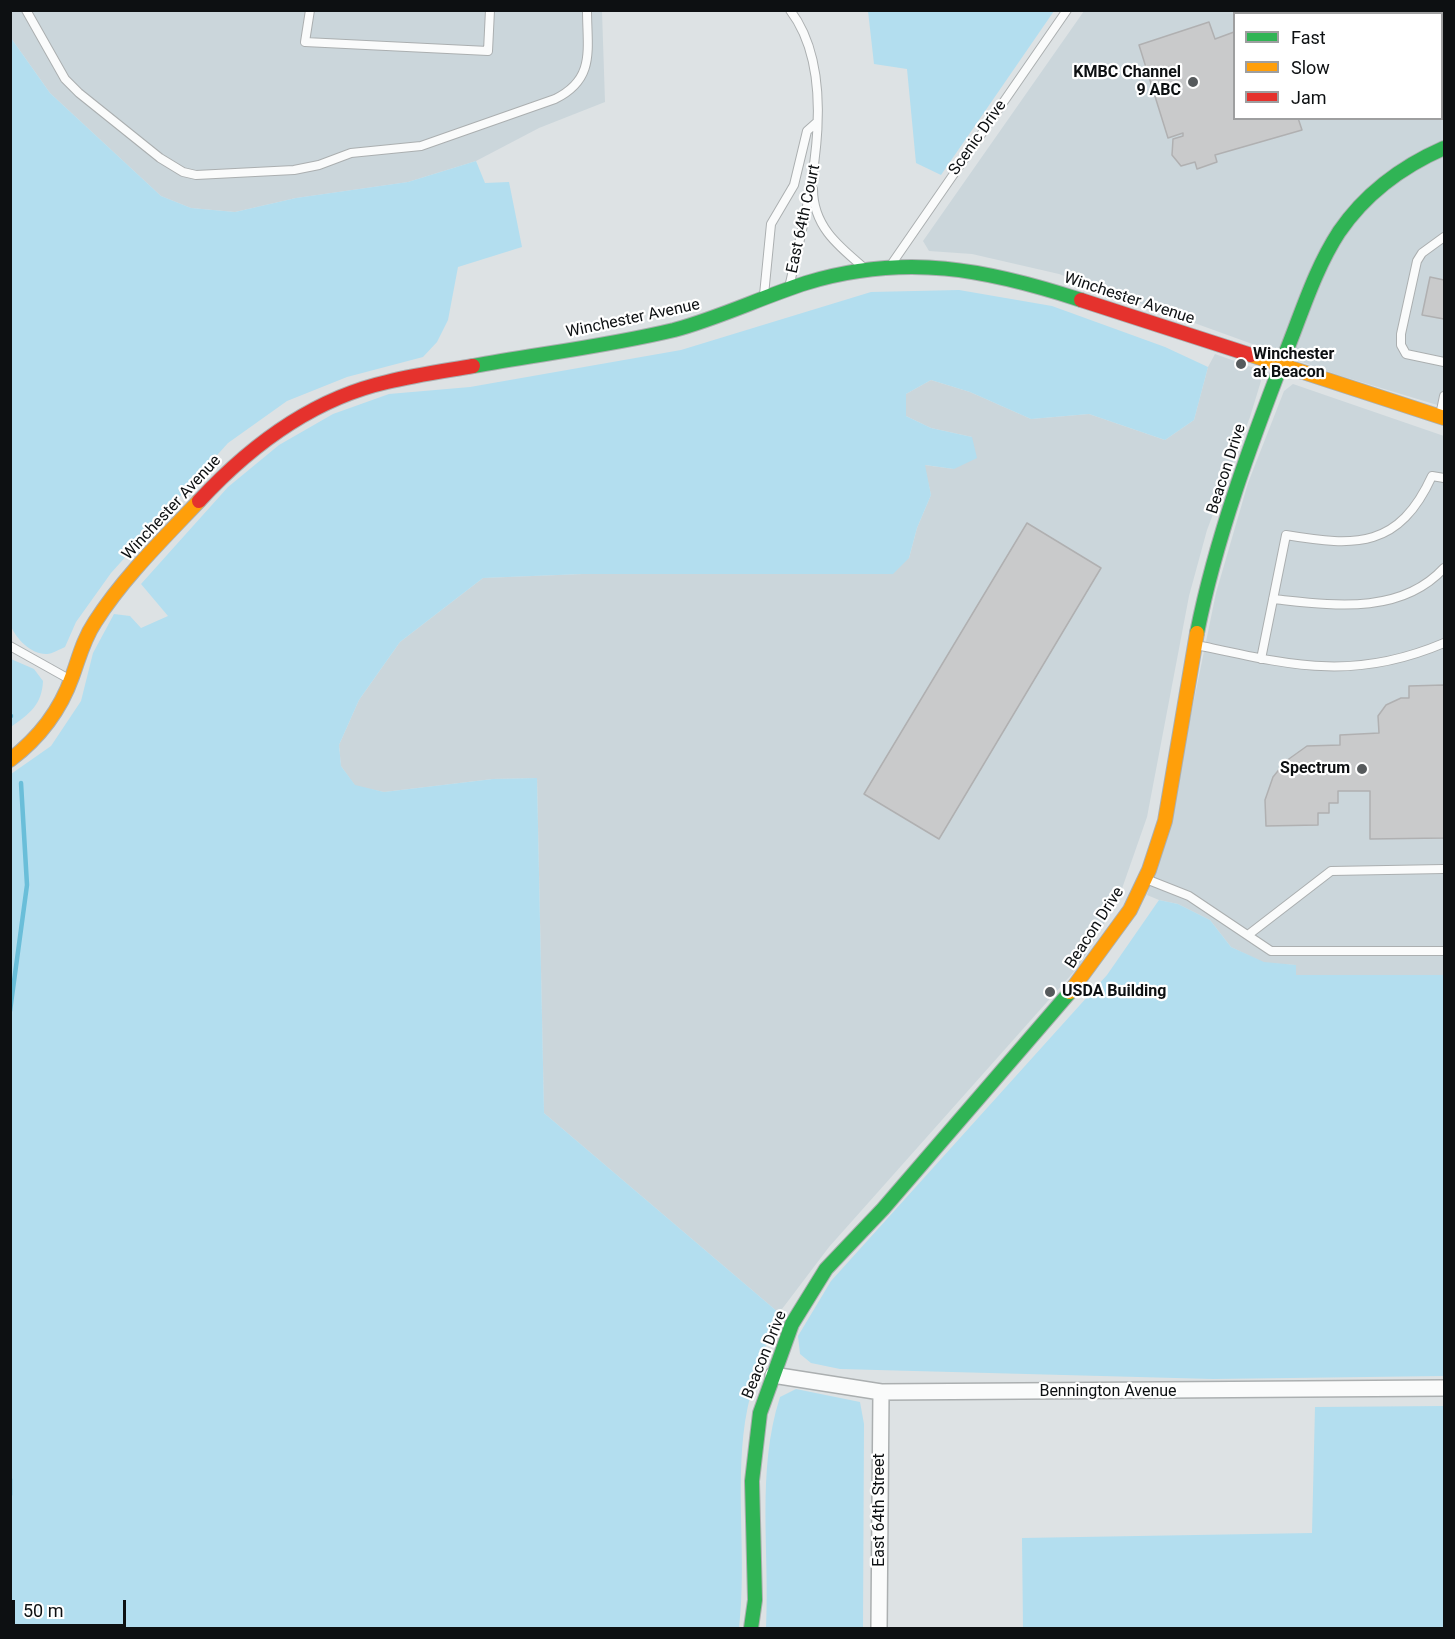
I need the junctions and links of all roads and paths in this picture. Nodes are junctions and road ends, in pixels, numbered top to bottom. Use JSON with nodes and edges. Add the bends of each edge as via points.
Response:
{"nodes":[{"id":1,"x":26,"y":10,"type":"edge"},
{"id":2,"x":310,"y":10,"type":"edge"},
{"id":3,"x":490,"y":10,"type":"edge"},
{"id":4,"x":587,"y":10,"type":"edge"},
{"id":5,"x":790,"y":10,"type":"edge"},
{"id":6,"x":1067,"y":10,"type":"edge"},
{"id":7,"x":816,"y":123,"type":"junction"},
{"id":8,"x":1444,"y":148,"type":"edge"},
{"id":9,"x":813,"y":174,"type":"junction"},
{"id":10,"x":1444,"y":237,"type":"edge"},
{"id":11,"x":890,"y":266,"type":"junction"},
{"id":12,"x":866,"y":269,"type":"junction"},
{"id":13,"x":789,"y":289,"type":"junction"},
{"id":14,"x":764,"y":297,"type":"junction"},
{"id":15,"x":1444,"y":362,"type":"edge"},
{"id":16,"x":1281,"y":366,"type":"junction"},
{"id":17,"x":1444,"y":396,"type":"edge"},
{"id":18,"x":1442,"y":417,"type":"edge"},
{"id":19,"x":1444,"y":478,"type":"edge"},
{"id":20,"x":1444,"y":568,"type":"edge"},
{"id":21,"x":1273,"y":598,"type":"junction"},
{"id":22,"x":1444,"y":643,"type":"edge"},
{"id":23,"x":1195,"y":644,"type":"junction"},
{"id":24,"x":10,"y":646,"type":"edge"},
{"id":25,"x":1261,"y":659,"type":"junction"},
{"id":26,"x":71,"y":680,"type":"junction"},
{"id":27,"x":10,"y":760,"type":"edge"},
{"id":28,"x":1444,"y":869,"type":"edge"},
{"id":29,"x":1145,"y":878,"type":"junction"},
{"id":30,"x":1248,"y":935,"type":"junction"},
{"id":31,"x":1444,"y":951,"type":"edge"},
{"id":32,"x":773,"y":1375,"type":"junction"},
{"id":33,"x":1444,"y":1388,"type":"edge"},
{"id":34,"x":881,"y":1392,"type":"junction"},
{"id":35,"x":751,"y":1629,"type":"edge"},
{"id":36,"x":879,"y":1629,"type":"edge"}],
"edges":[{"from":1,"to":4,"type":"lane","via":[[65,79],[79,93],[160,158],[196,175],[294,170],[361,151],[421,146],[555,99],[575,86],[587,66]]},
{"from":2,"to":3,"type":"lane","via":[[305,42],[488,51]]},
{"from":5,"to":7,"type":"lane","name":"East 64th Court","via":[[809,48],[817,78]]},
{"from":6,"to":11,"type":"lane","name":"Scenic Drive"},
{"from":7,"to":9,"type":"lane","name":"East 64th Court"},
{"from":7,"to":14,"type":"lane","via":[[807,131],[794,184],[771,224]]},
{"from":8,"to":16,"type":"street","name":"Beacon Drive","via":[[1421,158],[1379,187],[1340,231],[1318,270]]},
{"from":9,"to":12,"type":"lane","via":[[816,214],[827,234]]},
{"from":9,"to":13,"type":"lane","name":"East 64th Court"},
{"from":10,"to":15,"type":"lane","via":[[1417,261],[1401,334],[1406,354]]},
{"from":11,"to":12,"type":"street","name":"Winchester Avenue"},
{"from":11,"to":16,"type":"street","name":"Winchester Avenue","via":[[981,272],[1029,283]]},
{"from":12,"to":13,"type":"street","name":"Winchester Avenue"},
{"from":13,"to":14,"type":"street","name":"Winchester Avenue"},
{"from":14,"to":26,"type":"street","name":"Winchester Avenue","via":[[716,318],[673,330],[385,382],[306,412],[264,439],[216,482],[106,604],[86,638]]},
{"from":16,"to":18,"type":"street","name":"Winchester Avenue"},
{"from":16,"to":23,"type":"street","name":"Beacon Drive","via":[[1255,433],[1205,593]]},
{"from":17,"to":18,"type":"lane"},
{"from":19,"to":21,"type":"lane","via":[[1432,476],[1420,502],[1390,531],[1359,542],[1334,543],[1286,536]]},
{"from":20,"to":21,"type":"lane","via":[[1408,594],[1372,604],[1340,606]]},
{"from":21,"to":25,"type":"lane"},
{"from":22,"to":25,"type":"lane","via":[[1354,668],[1320,668]]},
{"from":23,"to":25,"type":"lane"},
{"from":23,"to":29,"type":"street","name":"Beacon Drive","via":[[1165,820]]},
{"from":24,"to":26,"type":"lane"},
{"from":26,"to":27,"type":"street","name":"Winchester Avenue","via":[[53,718],[28,747]]},
{"from":28,"to":30,"type":"lane","via":[[1331,871]]},
{"from":29,"to":30,"type":"lane","via":[[1189,897]]},
{"from":29,"to":32,"type":"street","name":"Beacon Drive","via":[[1130,910],[1086,974],[883,1209],[826,1269],[792,1323]]},
{"from":30,"to":31,"type":"lane","via":[[1271,951]]},
{"from":32,"to":34,"type":"street","name":"Bennington Avenue"},
{"from":32,"to":35,"type":"street","name":"Beacon Drive","via":[[760,1413],[752,1481],[755,1600]]},
{"from":33,"to":34,"type":"street","name":"Bennington Avenue"},
{"from":34,"to":36,"type":"street","name":"East 64th Street"}]}
